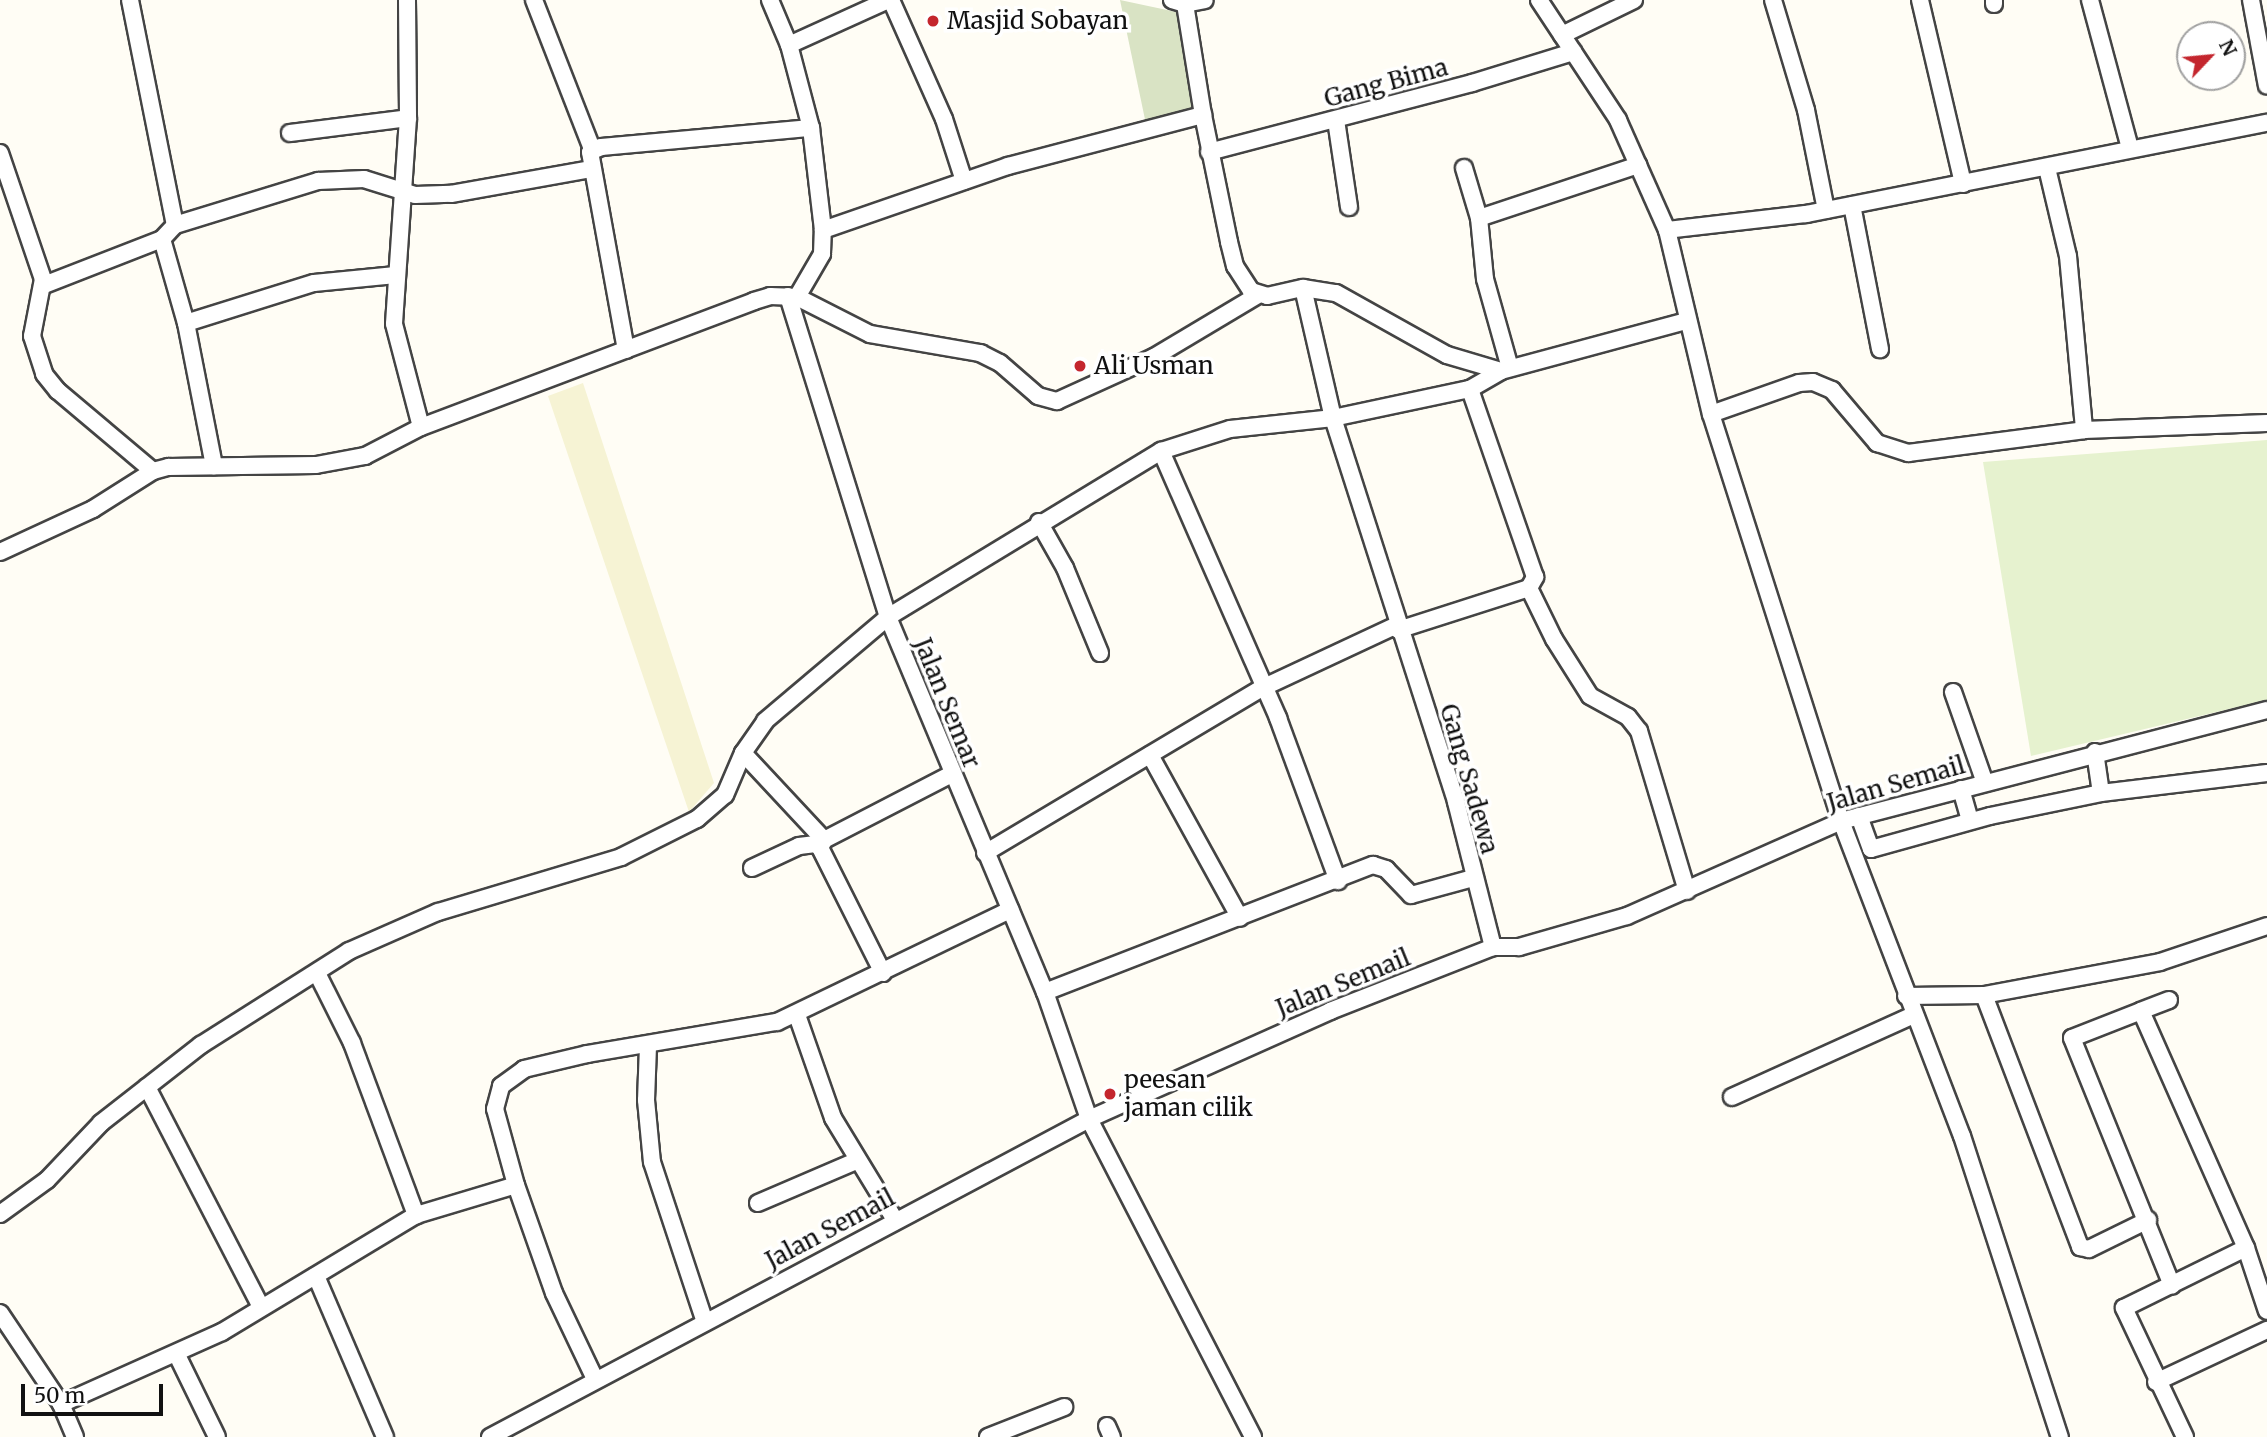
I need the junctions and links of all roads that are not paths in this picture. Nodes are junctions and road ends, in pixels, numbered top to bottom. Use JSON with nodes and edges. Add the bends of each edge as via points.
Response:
{"nodes":[{"id":1,"x":130,"y":0,"type":"edge"},
{"id":2,"x":407,"y":0,"type":"edge"},
{"id":3,"x":534,"y":0,"type":"edge"},
{"id":4,"x":770,"y":0,"type":"edge"},
{"id":5,"x":889,"y":0,"type":"edge"},
{"id":6,"x":1205,"y":0,"type":"edge"},
{"id":7,"x":1539,"y":0,"type":"edge"},
{"id":8,"x":1634,"y":0,"type":"edge"},
{"id":9,"x":1773,"y":0,"type":"edge"},
{"id":10,"x":1920,"y":0,"type":"edge"},
{"id":11,"x":2090,"y":0,"type":"edge"},
{"id":12,"x":2251,"y":0,"type":"edge"},
{"id":13,"x":1179,"y":2,"type":"edge"},
{"id":14,"x":1562,"y":35,"type":"junction"},
{"id":15,"x":789,"y":45,"type":"junction"},
{"id":16,"x":1573,"y":52,"type":"junction"},
{"id":17,"x":2267,"y":86,"type":"edge"},
{"id":18,"x":1203,"y":115,"type":"junction"},
{"id":19,"x":408,"y":118,"type":"junction"},
{"id":20,"x":1335,"y":120,"type":"junction"},
{"id":21,"x":2267,"y":123,"type":"edge"},
{"id":22,"x":811,"y":128,"type":"junction"},
{"id":23,"x":289,"y":133,"type":"dead end"},
{"id":24,"x":2130,"y":148,"type":"junction"},
{"id":25,"x":592,"y":149,"type":"junction"},
{"id":26,"x":1209,"y":152,"type":"junction"},
{"id":27,"x":0,"y":153,"type":"edge"},
{"id":28,"x":1638,"y":166,"type":"junction"},
{"id":29,"x":1464,"y":168,"type":"dead end"},
{"id":30,"x":2047,"y":168,"type":"junction"},
{"id":31,"x":592,"y":169,"type":"junction"},
{"id":32,"x":964,"y":181,"type":"junction"},
{"id":33,"x":1963,"y":184,"type":"junction"},
{"id":34,"x":404,"y":190,"type":"junction"},
{"id":35,"x":1852,"y":205,"type":"junction"},
{"id":36,"x":1349,"y":206,"type":"dead end"},
{"id":37,"x":1826,"y":210,"type":"junction"},
{"id":38,"x":1479,"y":218,"type":"junction"},
{"id":39,"x":175,"y":225,"type":"junction"},
{"id":40,"x":823,"y":230,"type":"junction"},
{"id":41,"x":1667,"y":230,"type":"junction"},
{"id":42,"x":162,"y":239,"type":"junction"},
{"id":43,"x":396,"y":275,"type":"junction"},
{"id":44,"x":44,"y":285,"type":"junction"},
{"id":45,"x":1303,"y":288,"type":"junction"},
{"id":46,"x":1258,"y":295,"type":"junction"},
{"id":47,"x":792,"y":296,"type":"junction"},
{"id":48,"x":1686,"y":321,"type":"junction"},
{"id":49,"x":187,"y":323,"type":"junction"},
{"id":50,"x":1880,"y":349,"type":"dead end"},
{"id":51,"x":626,"y":350,"type":"junction"},
{"id":52,"x":1502,"y":372,"type":"junction"},
{"id":53,"x":1475,"y":388,"type":"junction"},
{"id":54,"x":1712,"y":414,"type":"junction"},
{"id":55,"x":1332,"y":418,"type":"junction"},
{"id":56,"x":2267,"y":423,"type":"edge"},
{"id":57,"x":421,"y":427,"type":"junction"},
{"id":58,"x":2084,"y":430,"type":"junction"},
{"id":59,"x":1161,"y":452,"type":"junction"},
{"id":60,"x":214,"y":466,"type":"junction"},
{"id":61,"x":153,"y":471,"type":"junction"},
{"id":62,"x":1039,"y":522,"type":"junction"},
{"id":63,"x":0,"y":552,"type":"edge"},
{"id":64,"x":1530,"y":588,"type":"junction"},
{"id":65,"x":888,"y":617,"type":"junction"},
{"id":66,"x":1398,"y":627,"type":"junction"},
{"id":67,"x":1100,"y":653,"type":"dead end"},
{"id":68,"x":1264,"y":687,"type":"junction"},
{"id":69,"x":1953,"y":692,"type":"dead end"},
{"id":70,"x":2267,"y":710,"type":"edge"},
{"id":71,"x":2095,"y":752,"type":"junction"},
{"id":72,"x":743,"y":753,"type":"junction"},
{"id":73,"x":1150,"y":755,"type":"junction"},
{"id":74,"x":2267,"y":773,"type":"edge"},
{"id":75,"x":952,"y":774,"type":"junction"},
{"id":76,"x":1985,"y":783,"type":"junction"},
{"id":77,"x":1961,"y":789,"type":"junction"},
{"id":78,"x":2101,"y":793,"type":"junction"},
{"id":79,"x":1859,"y":816,"type":"junction"},
{"id":80,"x":1841,"y":821,"type":"junction"},
{"id":81,"x":1970,"y":821,"type":"junction"},
{"id":82,"x":823,"y":842,"type":"junction"},
{"id":83,"x":985,"y":853,"type":"junction"},
{"id":84,"x":752,"y":868,"type":"dead end"},
{"id":85,"x":1473,"y":878,"type":"junction"},
{"id":86,"x":1338,"y":881,"type":"junction"},
{"id":87,"x":1686,"y":891,"type":"junction"},
{"id":88,"x":1010,"y":910,"type":"junction"},
{"id":89,"x":1240,"y":918,"type":"junction"},
{"id":90,"x":2267,"y":926,"type":"edge"},
{"id":91,"x":1493,"y":947,"type":"junction"},
{"id":92,"x":317,"y":973,"type":"junction"},
{"id":93,"x":883,"y":973,"type":"junction"},
{"id":94,"x":1045,"y":992,"type":"junction"},
{"id":95,"x":1984,"y":995,"type":"junction"},
{"id":96,"x":1906,"y":996,"type":"junction"},
{"id":97,"x":2169,"y":1000,"type":"dead end"},
{"id":98,"x":2141,"y":1011,"type":"junction"},
{"id":99,"x":797,"y":1015,"type":"junction"},
{"id":100,"x":1914,"y":1015,"type":"junction"},
{"id":101,"x":648,"y":1046,"type":"junction"},
{"id":102,"x":147,"y":1087,"type":"junction"},
{"id":103,"x":1732,"y":1097,"type":"dead end"},
{"id":104,"x":1089,"y":1119,"type":"junction"},
{"id":105,"x":856,"y":1161,"type":"junction"},
{"id":106,"x":516,"y":1185,"type":"junction"},
{"id":107,"x":758,"y":1203,"type":"dead end"},
{"id":108,"x":0,"y":1214,"type":"edge"},
{"id":109,"x":416,"y":1215,"type":"junction"},
{"id":110,"x":895,"y":1220,"type":"junction"},
{"id":111,"x":2148,"y":1220,"type":"junction"},
{"id":112,"x":2246,"y":1248,"type":"junction"},
{"id":113,"x":316,"y":1276,"type":"junction"},
{"id":114,"x":2172,"y":1286,"type":"junction"},
{"id":115,"x":261,"y":1307,"type":"junction"},
{"id":116,"x":2267,"y":1311,"type":"edge"},
{"id":117,"x":0,"y":1313,"type":"edge"},
{"id":118,"x":705,"y":1322,"type":"junction"},
{"id":119,"x":2267,"y":1330,"type":"edge"},
{"id":120,"x":177,"y":1354,"type":"junction"},
{"id":121,"x":595,"y":1379,"type":"junction"},
{"id":122,"x":2156,"y":1382,"type":"junction"},
{"id":123,"x":61,"y":1404,"type":"junction"},
{"id":124,"x":1064,"y":1407,"type":"dead end"},
{"id":125,"x":993,"y":1436,"type":"edge"},
{"id":126,"x":75,"y":1437,"type":"edge"},
{"id":127,"x":217,"y":1437,"type":"edge"},
{"id":128,"x":385,"y":1437,"type":"edge"},
{"id":129,"x":490,"y":1437,"type":"edge"},
{"id":130,"x":1253,"y":1437,"type":"edge"},
{"id":131,"x":2060,"y":1437,"type":"edge"},
{"id":132,"x":2185,"y":1437,"type":"edge"}],
"edges":[{"from":1,"to":39,"type":"street"},
{"from":2,"to":19,"type":"street"},
{"from":3,"to":25,"type":"street"},
{"from":4,"to":15,"type":"street"},
{"from":5,"to":15,"type":"street"},
{"from":5,"to":32,"type":"street","via":[[939,106]]},
{"from":6,"to":13,"type":"street"},
{"from":7,"to":14,"type":"street"},
{"from":8,"to":14,"type":"street"},
{"from":9,"to":37,"type":"street","via":[[1806,110]]},
{"from":10,"to":33,"type":"street"},
{"from":11,"to":24,"type":"street"},
{"from":12,"to":17,"type":"street"},
{"from":13,"to":18,"type":"street"},
{"from":14,"to":16,"type":"street"},
{"from":15,"to":22,"type":"street"},
{"from":16,"to":20,"type":"street","name":"Gang Bima"},
{"from":16,"to":28,"type":"street","via":[[1618,120]]},
{"from":18,"to":26,"type":"street"},
{"from":18,"to":32,"type":"street"},
{"from":19,"to":23,"type":"street"},
{"from":19,"to":34,"type":"street"},
{"from":20,"to":26,"type":"street","name":"Gang Bima"},
{"from":20,"to":36,"type":"street"},
{"from":21,"to":24,"type":"street"},
{"from":22,"to":25,"type":"street"},
{"from":22,"to":40,"type":"street"},
{"from":24,"to":30,"type":"street"},
{"from":25,"to":31,"type":"street"},
{"from":26,"to":46,"type":"street","via":[[1235,266],[1244,284]]},
{"from":27,"to":44,"type":"street"},
{"from":28,"to":38,"type":"street"},
{"from":28,"to":41,"type":"street"},
{"from":29,"to":38,"type":"street"},
{"from":30,"to":33,"type":"street"},
{"from":30,"to":58,"type":"street","via":[[2068,256]]},
{"from":31,"to":34,"type":"street","via":[[451,194],[415,195]]},
{"from":31,"to":51,"type":"street"},
{"from":32,"to":40,"type":"street"},
{"from":33,"to":35,"type":"street"},
{"from":34,"to":39,"type":"street","via":[[338,178]]},
{"from":34,"to":43,"type":"street"},
{"from":35,"to":37,"type":"street"},
{"from":35,"to":50,"type":"street"},
{"from":37,"to":41,"type":"street"},
{"from":38,"to":52,"type":"street"},
{"from":39,"to":42,"type":"street"},
{"from":40,"to":47,"type":"street","via":[[821,254]]},
{"from":41,"to":48,"type":"street"},
{"from":42,"to":44,"type":"street"},
{"from":42,"to":49,"type":"street"},
{"from":43,"to":49,"type":"street","via":[[345,276],[314,283]]},
{"from":43,"to":57,"type":"street","via":[[394,324]]},
{"from":44,"to":61,"type":"street","via":[[32,336],[44,374]]},
{"from":45,"to":46,"type":"street"},
{"from":45,"to":52,"type":"street","via":[[1336,293],[1457,359]]},
{"from":45,"to":55,"type":"street","name":"Gang Sadewa"},
{"from":46,"to":47,"type":"street","via":[[1153,356],[1057,401],[1038,396],[1000,363],[980,353],[870,334]]},
{"from":47,"to":51,"type":"street","via":[[754,301]]},
{"from":47,"to":65,"type":"street","name":"Jalan Semar"},
{"from":48,"to":52,"type":"street"},
{"from":48,"to":54,"type":"street"},
{"from":49,"to":60,"type":"street"},
{"from":51,"to":57,"type":"street"},
{"from":52,"to":53,"type":"street"},
{"from":53,"to":55,"type":"street"},
{"from":53,"to":64,"type":"street","via":[[1531,556],[1535,577]]},
{"from":54,"to":58,"type":"street","via":[[1800,383],[1813,383],[1832,390],[1863,430],[1892,451],[1937,452]]},
{"from":54,"to":80,"type":"street"},
{"from":55,"to":59,"type":"street","via":[[1230,429]]},
{"from":55,"to":66,"type":"street","name":"Gang Sadewa"},
{"from":56,"to":58,"type":"street"},
{"from":57,"to":60,"type":"street","via":[[365,456],[316,465]]},
{"from":59,"to":62,"type":"street"},
{"from":59,"to":68,"type":"street"},
{"from":60,"to":61,"type":"street"},
{"from":61,"to":63,"type":"street","via":[[93,509]]},
{"from":62,"to":65,"type":"street"},
{"from":62,"to":67,"type":"street","via":[[1065,568]]},
{"from":64,"to":66,"type":"street"},
{"from":64,"to":87,"type":"street","via":[[1554,639],[1590,696],[1628,717],[1639,730]]},
{"from":65,"to":72,"type":"street","via":[[765,722]]},
{"from":65,"to":75,"type":"street","name":"Jalan Semar"},
{"from":66,"to":68,"type":"street"},
{"from":66,"to":85,"type":"street","name":"Gang Sadewa","via":[[1457,802]]},
{"from":68,"to":73,"type":"street"},
{"from":68,"to":86,"type":"street"},
{"from":69,"to":76,"type":"street"},
{"from":70,"to":71,"type":"street","name":"Jalan Semail"},
{"from":71,"to":76,"type":"street","name":"Jalan Semail"},
{"from":71,"to":78,"type":"street"},
{"from":72,"to":82,"type":"street"},
{"from":72,"to":92,"type":"street","via":[[725,795],[697,819],[621,857],[438,912],[349,951]]},
{"from":73,"to":83,"type":"street"},
{"from":73,"to":89,"type":"street"},
{"from":74,"to":78,"type":"street"},
{"from":75,"to":82,"type":"street"},
{"from":75,"to":83,"type":"street","name":"Jalan Semar"},
{"from":76,"to":77,"type":"street","name":"Jalan Semail"},
{"from":77,"to":79,"type":"street","name":"Jalan Semail"},
{"from":77,"to":81,"type":"street"},
{"from":78,"to":81,"type":"street"},
{"from":79,"to":80,"type":"street","name":"Jalan Semail"},
{"from":79,"to":81,"type":"street","via":[[1871,849]]},
{"from":80,"to":87,"type":"street","name":"Jalan Semail"},
{"from":80,"to":96,"type":"street","via":[[1877,907]]},
{"from":82,"to":84,"type":"street","via":[[799,846]]},
{"from":82,"to":93,"type":"street","via":[[820,851]]},
{"from":83,"to":88,"type":"street","name":"Jalan Semar"},
{"from":85,"to":86,"type":"street","via":[[1411,895],[1386,869],[1373,865]]},
{"from":85,"to":91,"type":"street","name":"Gang Sadewa"},
{"from":86,"to":89,"type":"street"},
{"from":87,"to":91,"type":"street","name":"Jalan Semail","via":[[1615,919],[1518,947]]},
{"from":88,"to":93,"type":"street"},
{"from":88,"to":94,"type":"street","name":"Jalan Semar"},
{"from":89,"to":94,"type":"street"},
{"from":90,"to":95,"type":"street","via":[[2160,962]]},
{"from":91,"to":104,"type":"street","name":"Jalan Semail","via":[[1331,1011]]},
{"from":92,"to":102,"type":"street","via":[[258,1005]]},
{"from":92,"to":109,"type":"street","via":[[352,1043]]},
{"from":93,"to":99,"type":"street"},
{"from":94,"to":104,"type":"street","name":"Jalan Semar"},
{"from":95,"to":96,"type":"street"},
{"from":95,"to":111,"type":"street","via":[[2080,1247],[2089,1249]]},
{"from":96,"to":100,"type":"street"},
{"from":97,"to":98,"type":"street"},
{"from":98,"to":111,"type":"street","via":[[2072,1038]]},
{"from":98,"to":112,"type":"street"},
{"from":99,"to":101,"type":"street"},
{"from":99,"to":105,"type":"street","via":[[833,1118]]},
{"from":100,"to":103,"type":"street"},
{"from":100,"to":131,"type":"street","via":[[1962,1136]]},
{"from":101,"to":106,"type":"street","via":[[524,1069],[501,1086],[495,1109]]},
{"from":101,"to":118,"type":"street","via":[[646,1100],[652,1162]]},
{"from":102,"to":108,"type":"street","via":[[101,1123],[47,1180]]},
{"from":102,"to":115,"type":"street"},
{"from":104,"to":110,"type":"street","name":"Jalan Semail"},
{"from":104,"to":130,"type":"street","name":"Jalan Semar"},
{"from":105,"to":107,"type":"street"},
{"from":105,"to":110,"type":"street"},
{"from":106,"to":109,"type":"street"},
{"from":106,"to":121,"type":"street","via":[[554,1293]]},
{"from":109,"to":113,"type":"street"},
{"from":110,"to":118,"type":"street","name":"Jalan Semail"},
{"from":111,"to":114,"type":"street"},
{"from":112,"to":114,"type":"street"},
{"from":112,"to":116,"type":"street"},
{"from":113,"to":115,"type":"street"},
{"from":113,"to":128,"type":"street"},
{"from":114,"to":122,"type":"street","via":[[2124,1308]]},
{"from":115,"to":120,"type":"street"},
{"from":117,"to":123,"type":"street"},
{"from":118,"to":121,"type":"street","name":"Jalan Semail"},
{"from":119,"to":122,"type":"street"},
{"from":120,"to":123,"type":"street"},
{"from":120,"to":127,"type":"street"},
{"from":121,"to":129,"type":"street","name":"Jalan Semail"},
{"from":122,"to":132,"type":"street"},
{"from":123,"to":126,"type":"street"},
{"from":124,"to":125,"type":"street"}]}
